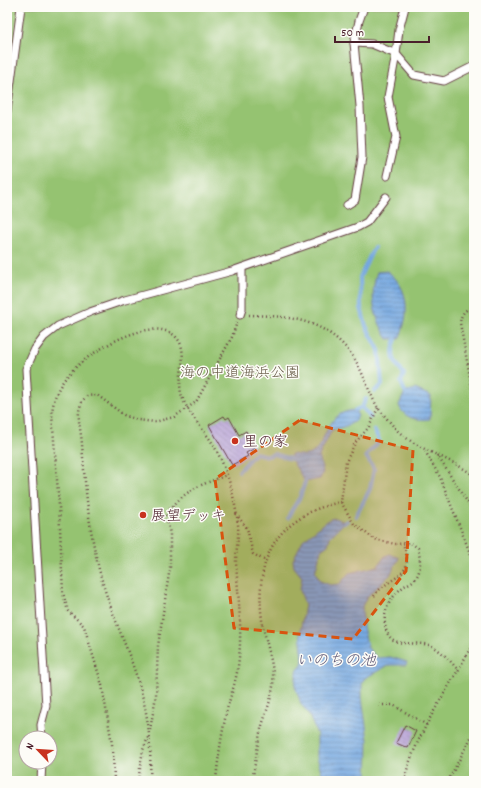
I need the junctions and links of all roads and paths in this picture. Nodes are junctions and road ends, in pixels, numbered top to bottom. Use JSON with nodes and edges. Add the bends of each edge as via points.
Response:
{"nodes":[{"id":1,"x":21,"y":7,"type":"edge"},
{"id":2,"x":364,"y":7,"type":"edge"},
{"id":3,"x":405,"y":7,"type":"edge"},
{"id":4,"x":354,"y":43,"type":"junction"},
{"id":5,"x":396,"y":54,"type":"junction"},
{"id":6,"x":474,"y":66,"type":"edge"},
{"id":7,"x":7,"y":111,"type":"edge"},
{"id":8,"x":387,"y":176,"type":"dead end"},
{"id":9,"x":386,"y":198,"type":"dead end"},
{"id":10,"x":347,"y":205,"type":"dead end"},
{"id":11,"x":242,"y":268,"type":"junction"},
{"id":12,"x":474,"y":306,"type":"edge"},
{"id":13,"x":240,"y":315,"type":"junction"},
{"id":14,"x":474,"y":399,"type":"edge"},
{"id":15,"x":189,"y":408,"type":"junction"},
{"id":16,"x":378,"y":408,"type":"junction"},
{"id":17,"x":424,"y":450,"type":"junction"},
{"id":18,"x":437,"y":454,"type":"junction"},
{"id":19,"x":227,"y":475,"type":"junction"},
{"id":20,"x":474,"y":476,"type":"edge"},
{"id":21,"x":341,"y":502,"type":"junction"},
{"id":22,"x":474,"y":512,"type":"edge"},
{"id":23,"x":236,"y":514,"type":"junction"},
{"id":24,"x":403,"y":544,"type":"junction"},
{"id":25,"x":266,"y":561,"type":"junction"},
{"id":26,"x":474,"y":563,"type":"edge"},
{"id":27,"x":374,"y":596,"type":"dead end"},
{"id":28,"x":474,"y":641,"type":"edge"},
{"id":29,"x":459,"y":671,"type":"junction"},
{"id":30,"x":379,"y":705,"type":"dead end"},
{"id":31,"x":427,"y":725,"type":"junction"},
{"id":32,"x":41,"y":730,"type":"edge"},
{"id":33,"x":474,"y":732,"type":"edge"},
{"id":34,"x":149,"y":733,"type":"junction"},
{"id":35,"x":42,"y":770,"type":"edge"},
{"id":36,"x":41,"y":781,"type":"edge"},
{"id":37,"x":114,"y":781,"type":"edge"},
{"id":38,"x":138,"y":781,"type":"edge"},
{"id":39,"x":150,"y":781,"type":"edge"},
{"id":40,"x":216,"y":781,"type":"edge"},
{"id":41,"x":252,"y":781,"type":"edge"},
{"id":42,"x":404,"y":781,"type":"edge"},
{"id":43,"x":448,"y":781,"type":"edge"}],
"edges":[{"from":1,"to":7,"type":"lane"},
{"from":2,"to":4,"type":"lane"},
{"from":3,"to":5,"type":"lane"},
{"from":4,"to":5,"type":"lane","via":[[372,44]]},
{"from":4,"to":10,"type":"lane","via":[[362,157],[355,200]]},
{"from":5,"to":6,"type":"lane","via":[[414,76],[444,81]]},
{"from":5,"to":8,"type":"lane","via":[[388,97],[396,137]]},
{"from":9,"to":11,"type":"lane","via":[[367,222],[358,227]]},
{"from":11,"to":13,"type":"lane"},
{"from":11,"to":32,"type":"lane","via":[[125,300],[58,326],[44,337],[29,362],[26,369],[27,399],[46,706]]},
{"from":12,"to":14,"type":"path","via":[[461,316],[460,324]]},
{"from":13,"to":15,"type":"path","via":[[232,337],[196,402]]},
{"from":13,"to":16,"type":"path","via":[[283,316],[305,320],[324,330],[340,341],[354,359]]},
{"from":15,"to":19,"type":"path","via":[[211,441]]},
{"from":15,"to":34,"type":"path","via":[[174,417],[155,422],[144,421],[124,415],[97,395],[87,396],[81,401],[78,413],[86,499],[100,573],[144,702]]},
{"from":15,"to":37,"type":"path","via":[[181,392],[182,350],[178,339],[170,331],[160,329],[125,336],[91,356],[71,371],[53,401],[63,593],[68,611],[84,626],[102,685],[113,750]]},
{"from":16,"to":17,"type":"path","via":[[395,428]]},
{"from":16,"to":21,"type":"path","via":[[346,462]]},
{"from":17,"to":18,"type":"path"},
{"from":17,"to":26,"type":"path","via":[[440,477]]},
{"from":18,"to":20,"type":"path"},
{"from":18,"to":22,"type":"path"},
{"from":19,"to":23,"type":"path"},
{"from":19,"to":34,"type":"path","via":[[205,482],[179,498],[166,514],[170,534],[170,568],[158,646],[156,696]]},
{"from":21,"to":24,"type":"path","via":[[362,532],[374,539]]},
{"from":21,"to":25,"type":"path","via":[[315,510],[291,525],[273,544]]},
{"from":23,"to":25,"type":"path","via":[[247,528],[254,554]]},
{"from":23,"to":40,"type":"path","via":[[240,647],[238,668],[219,752]]},
{"from":24,"to":27,"type":"path","via":[[408,564],[403,573]]},
{"from":24,"to":29,"type":"path","via":[[411,543],[418,548],[421,565],[416,578],[392,598],[385,615],[386,632],[393,640],[403,644],[417,643],[441,651]]},
{"from":25,"to":41,"type":"path","via":[[261,581],[262,620],[273,687],[260,732]]},
{"from":28,"to":29,"type":"path"},
{"from":29,"to":31,"type":"path"},
{"from":30,"to":31,"type":"path","via":[[393,705]]},
{"from":31,"to":42,"type":"path"},
{"from":33,"to":43,"type":"path"},
{"from":34,"to":38,"type":"path","via":[[143,750]]},
{"from":34,"to":39,"type":"path"},
{"from":35,"to":36,"type":"lane"}]}
